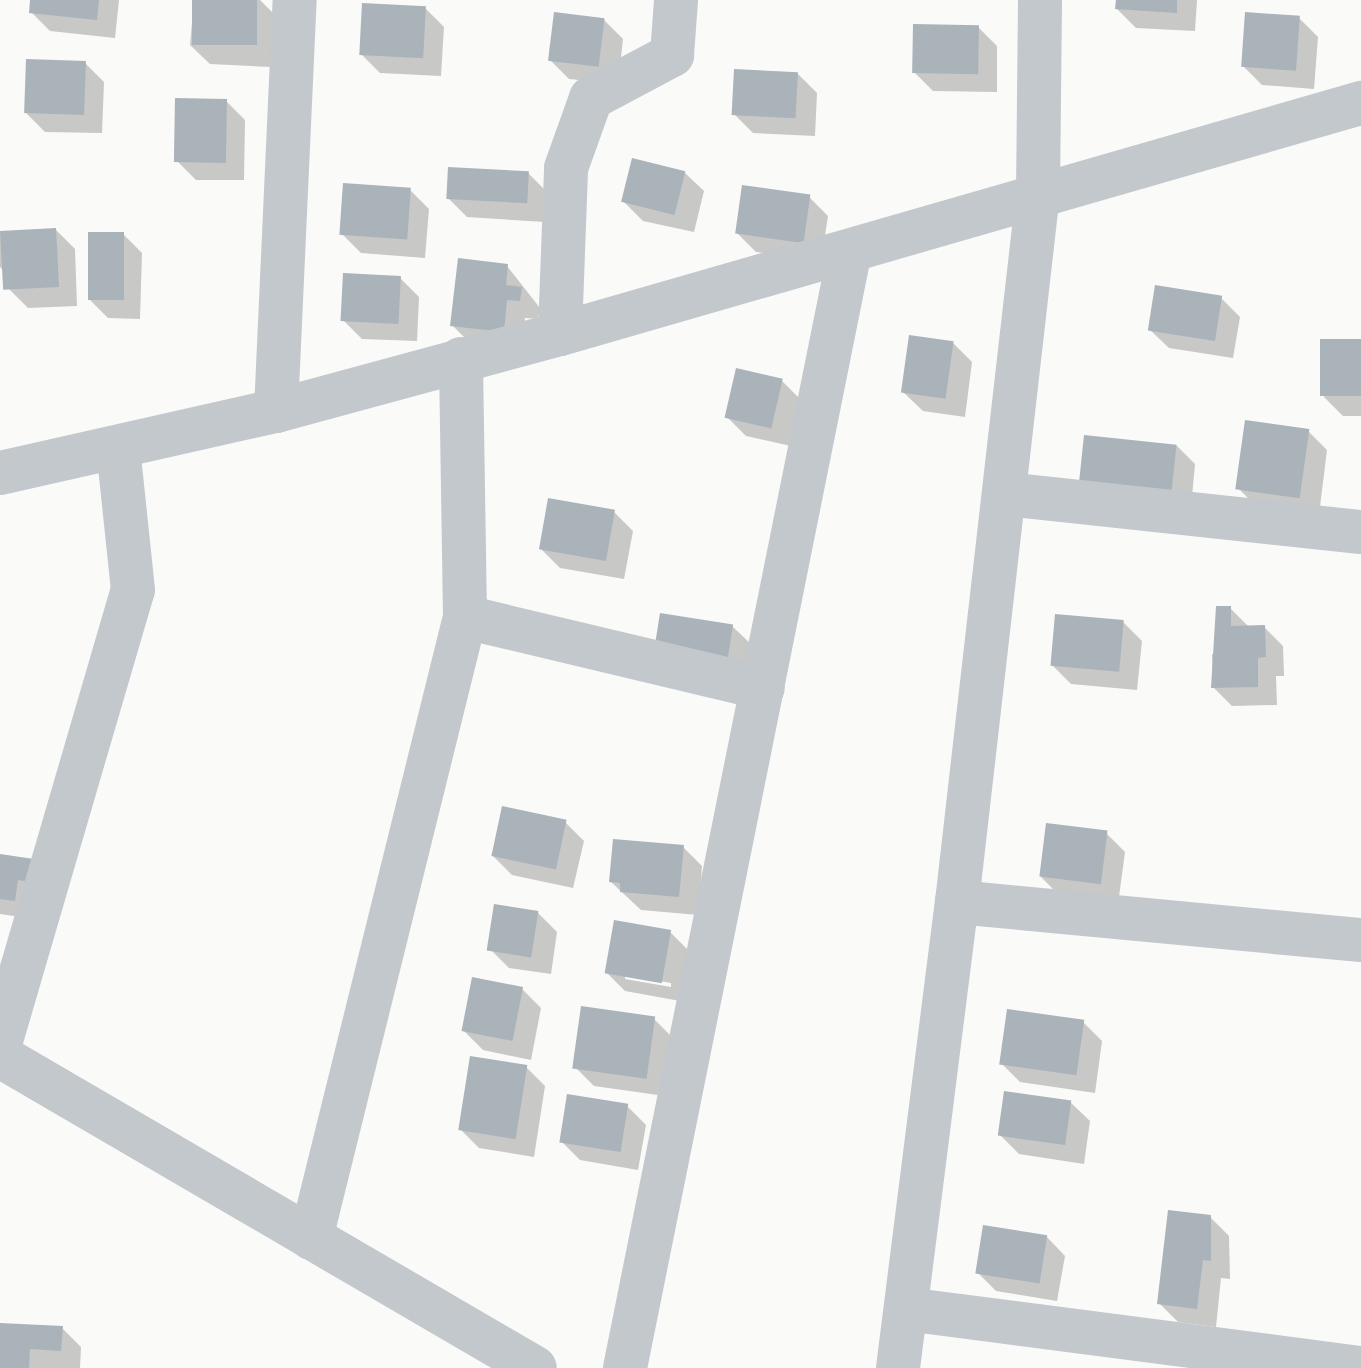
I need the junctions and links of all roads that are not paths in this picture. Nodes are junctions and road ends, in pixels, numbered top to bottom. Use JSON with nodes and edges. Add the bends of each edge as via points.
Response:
{"nodes":[{"id":1,"x":295,"y":0,"type":"edge"},
{"id":2,"x":676,"y":0,"type":"edge"},
{"id":3,"x":1040,"y":0,"type":"edge"},
{"id":4,"x":1361,"y":103,"type":"edge"},
{"id":5,"x":1038,"y":193,"type":"junction"},
{"id":6,"x":849,"y":255,"type":"junction"},
{"id":7,"x":560,"y":334,"type":"junction"},
{"id":8,"x":461,"y":359,"type":"junction"},
{"id":9,"x":276,"y":411,"type":"junction"},
{"id":10,"x":118,"y":448,"type":"junction"},
{"id":11,"x":0,"y":473,"type":"edge"},
{"id":12,"x":1005,"y":494,"type":"junction"},
{"id":13,"x":1361,"y":532,"type":"edge"},
{"id":14,"x":465,"y":617,"type":"junction"},
{"id":15,"x":763,"y":688,"type":"junction"},
{"id":16,"x":957,"y":902,"type":"junction"},
{"id":17,"x":1361,"y":940,"type":"edge"},
{"id":18,"x":0,"y":1044,"type":"edge"},
{"id":19,"x":0,"y":1056,"type":"edge"},
{"id":20,"x":311,"y":1238,"type":"junction"},
{"id":21,"x":906,"y":1309,"type":"junction"},
{"id":22,"x":535,"y":1368,"type":"edge"},
{"id":23,"x":625,"y":1368,"type":"edge"},
{"id":24,"x":898,"y":1368,"type":"edge"},
{"id":25,"x":1358,"y":1368,"type":"edge"}],
"edges":[{"from":1,"to":9,"type":"street"},
{"from":2,"to":7,"type":"street","via":[[672,55],[591,98],[566,168]]},
{"from":3,"to":5,"type":"street"},
{"from":4,"to":5,"type":"street"},
{"from":5,"to":6,"type":"street"},
{"from":5,"to":12,"type":"street"},
{"from":6,"to":7,"type":"street"},
{"from":6,"to":15,"type":"street"},
{"from":7,"to":8,"type":"street"},
{"from":8,"to":9,"type":"street"},
{"from":8,"to":14,"type":"street"},
{"from":9,"to":10,"type":"street"},
{"from":10,"to":11,"type":"street"},
{"from":10,"to":18,"type":"street","via":[[133,590]]},
{"from":12,"to":13,"type":"street"},
{"from":12,"to":16,"type":"street"},
{"from":14,"to":15,"type":"street"},
{"from":14,"to":20,"type":"street"},
{"from":15,"to":23,"type":"street"},
{"from":16,"to":17,"type":"street"},
{"from":16,"to":21,"type":"street"},
{"from":19,"to":20,"type":"street"},
{"from":20,"to":22,"type":"street"},
{"from":21,"to":24,"type":"street"},
{"from":21,"to":25,"type":"street"}]}
